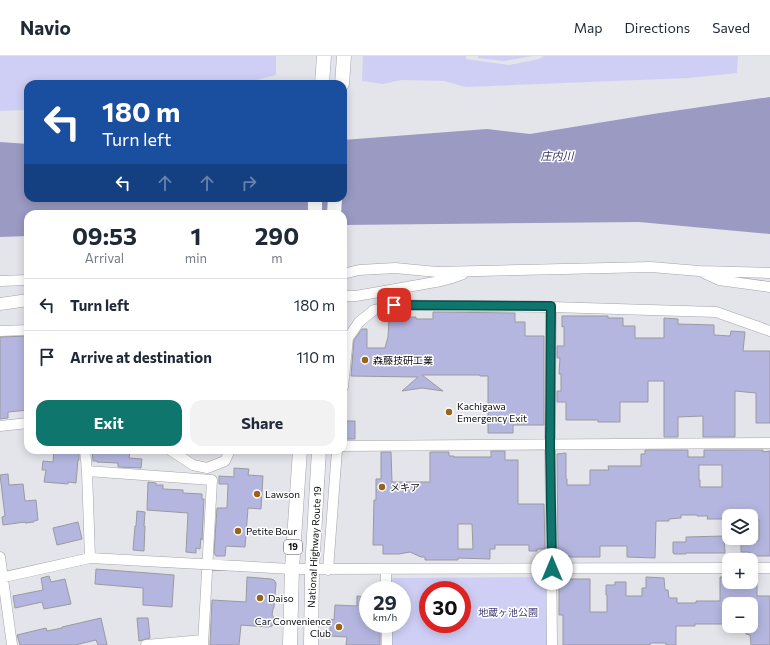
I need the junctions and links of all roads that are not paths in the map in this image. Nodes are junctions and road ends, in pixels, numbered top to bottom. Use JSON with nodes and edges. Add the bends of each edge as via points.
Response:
{"nodes":[{"id":1,"x":324,"y":56,"type":"edge"},
{"id":2,"x":344,"y":56,"type":"edge"},
{"id":3,"x":322,"y":80,"type":"edge"},
{"id":4,"x":342,"y":80,"type":"edge"},
{"id":5,"x":699,"y":270,"type":"junction"},
{"id":6,"x":469,"y":272,"type":"junction"},
{"id":7,"x":347,"y":273,"type":"edge"},
{"id":8,"x":770,"y":273,"type":"edge"},
{"id":9,"x":24,"y":280,"type":"edge"},
{"id":10,"x":0,"y":281,"type":"edge"},
{"id":11,"x":770,"y":287,"type":"edge"},
{"id":12,"x":347,"y":296,"type":"edge"},
{"id":13,"x":24,"y":300,"type":"edge"},
{"id":14,"x":0,"y":304,"type":"edge"},
{"id":15,"x":551,"y":306,"type":"junction"},
{"id":16,"x":24,"y":330,"type":"edge"},
{"id":17,"x":0,"y":331,"type":"edge"},
{"id":18,"x":770,"y":331,"type":"edge"},
{"id":19,"x":347,"y":348,"type":"edge"},
{"id":20,"x":24,"y":423,"type":"edge"},
{"id":21,"x":0,"y":426,"type":"edge"},
{"id":22,"x":770,"y":442,"type":"edge"},
{"id":23,"x":550,"y":444,"type":"junction"},
{"id":24,"x":347,"y":446,"type":"edge"},
{"id":25,"x":85,"y":454,"type":"edge"},
{"id":26,"x":176,"y":454,"type":"edge"},
{"id":27,"x":227,"y":454,"type":"edge"},
{"id":28,"x":300,"y":454,"type":"edge"},
{"id":29,"x":320,"y":454,"type":"edge"},
{"id":30,"x":337,"y":454,"type":"edge"},
{"id":31,"x":87,"y":471,"type":"junction"},
{"id":32,"x":0,"y":557,"type":"edge"},
{"id":33,"x":90,"y":558,"type":"junction"},
{"id":34,"x":208,"y":565,"type":"junction"},
{"id":35,"x":722,"y":568,"type":"edge"},
{"id":36,"x":758,"y":568,"type":"edge"},
{"id":37,"x":770,"y":568,"type":"edge"},
{"id":38,"x":292,"y":569,"type":"junction"},
{"id":39,"x":552,"y":569,"type":"junction"},
{"id":40,"x":312,"y":570,"type":"junction"},
{"id":41,"x":328,"y":570,"type":"junction"},
{"id":42,"x":386,"y":570,"type":"junction"},
{"id":43,"x":1,"y":577,"type":"edge"},
{"id":44,"x":386,"y":581,"type":"edge"},
{"id":45,"x":386,"y":633,"type":"edge"},
{"id":46,"x":203,"y":643,"type":"edge"},
{"id":47,"x":12,"y":645,"type":"edge"},
{"id":48,"x":146,"y":645,"type":"edge"},
{"id":49,"x":290,"y":645,"type":"edge"},
{"id":50,"x":311,"y":645,"type":"edge"},
{"id":51,"x":387,"y":645,"type":"edge"},
{"id":52,"x":552,"y":645,"type":"edge"}],
"edges":[{"from":1,"to":3,"type":"highway"},
{"from":2,"to":4,"type":"highway"},
{"from":5,"to":6,"type":"street","via":[[650,267]]},
{"from":5,"to":8,"type":"street"},
{"from":5,"to":11,"type":"street","via":[[719,280]]},
{"from":6,"to":7,"type":"street","via":[[395,268]]},
{"from":6,"to":12,"type":"street","via":[[441,282]]},
{"from":9,"to":10,"type":"street"},
{"from":13,"to":14,"type":"main road"},
{"from":15,"to":18,"type":"street","via":[[716,312]]},
{"from":15,"to":19,"type":"street","via":[[394,305],[374,310],[359,322],[348,338]]},
{"from":15,"to":23,"type":"street"},
{"from":16,"to":17,"type":"street"},
{"from":20,"to":21,"type":"street"},
{"from":22,"to":23,"type":"street"},
{"from":23,"to":24,"type":"street"},
{"from":23,"to":39,"type":"street"},
{"from":25,"to":31,"type":"street"},
{"from":26,"to":27,"type":"street","via":[[193,465],[207,468],[224,461]]},
{"from":28,"to":38,"type":"highway","name":"National Highway Route 19","number":"19"},
{"from":29,"to":40,"type":"highway","name":"National Highway Route 19","number":"19"},
{"from":30,"to":41,"type":"street"},
{"from":31,"to":33,"type":"street"},
{"from":31,"to":34,"type":"street","via":[[212,480]]},
{"from":32,"to":43,"type":"street"},
{"from":33,"to":34,"type":"street"},
{"from":33,"to":43,"type":"street"},
{"from":34,"to":38,"type":"street"},
{"from":34,"to":46,"type":"street"},
{"from":35,"to":39,"type":"street"},
{"from":36,"to":37,"type":"street"},
{"from":38,"to":40,"type":"street"},
{"from":38,"to":49,"type":"highway","name":"National Highway Route 19","number":"19"},
{"from":39,"to":42,"type":"street"},
{"from":39,"to":52,"type":"street"},
{"from":40,"to":41,"type":"street"},
{"from":40,"to":50,"type":"highway","name":"National Highway Route 19","number":"19"},
{"from":41,"to":42,"type":"street"},
{"from":42,"to":44,"type":"street"},
{"from":43,"to":47,"type":"street"},
{"from":45,"to":51,"type":"street"},
{"from":46,"to":48,"type":"street"}]}
